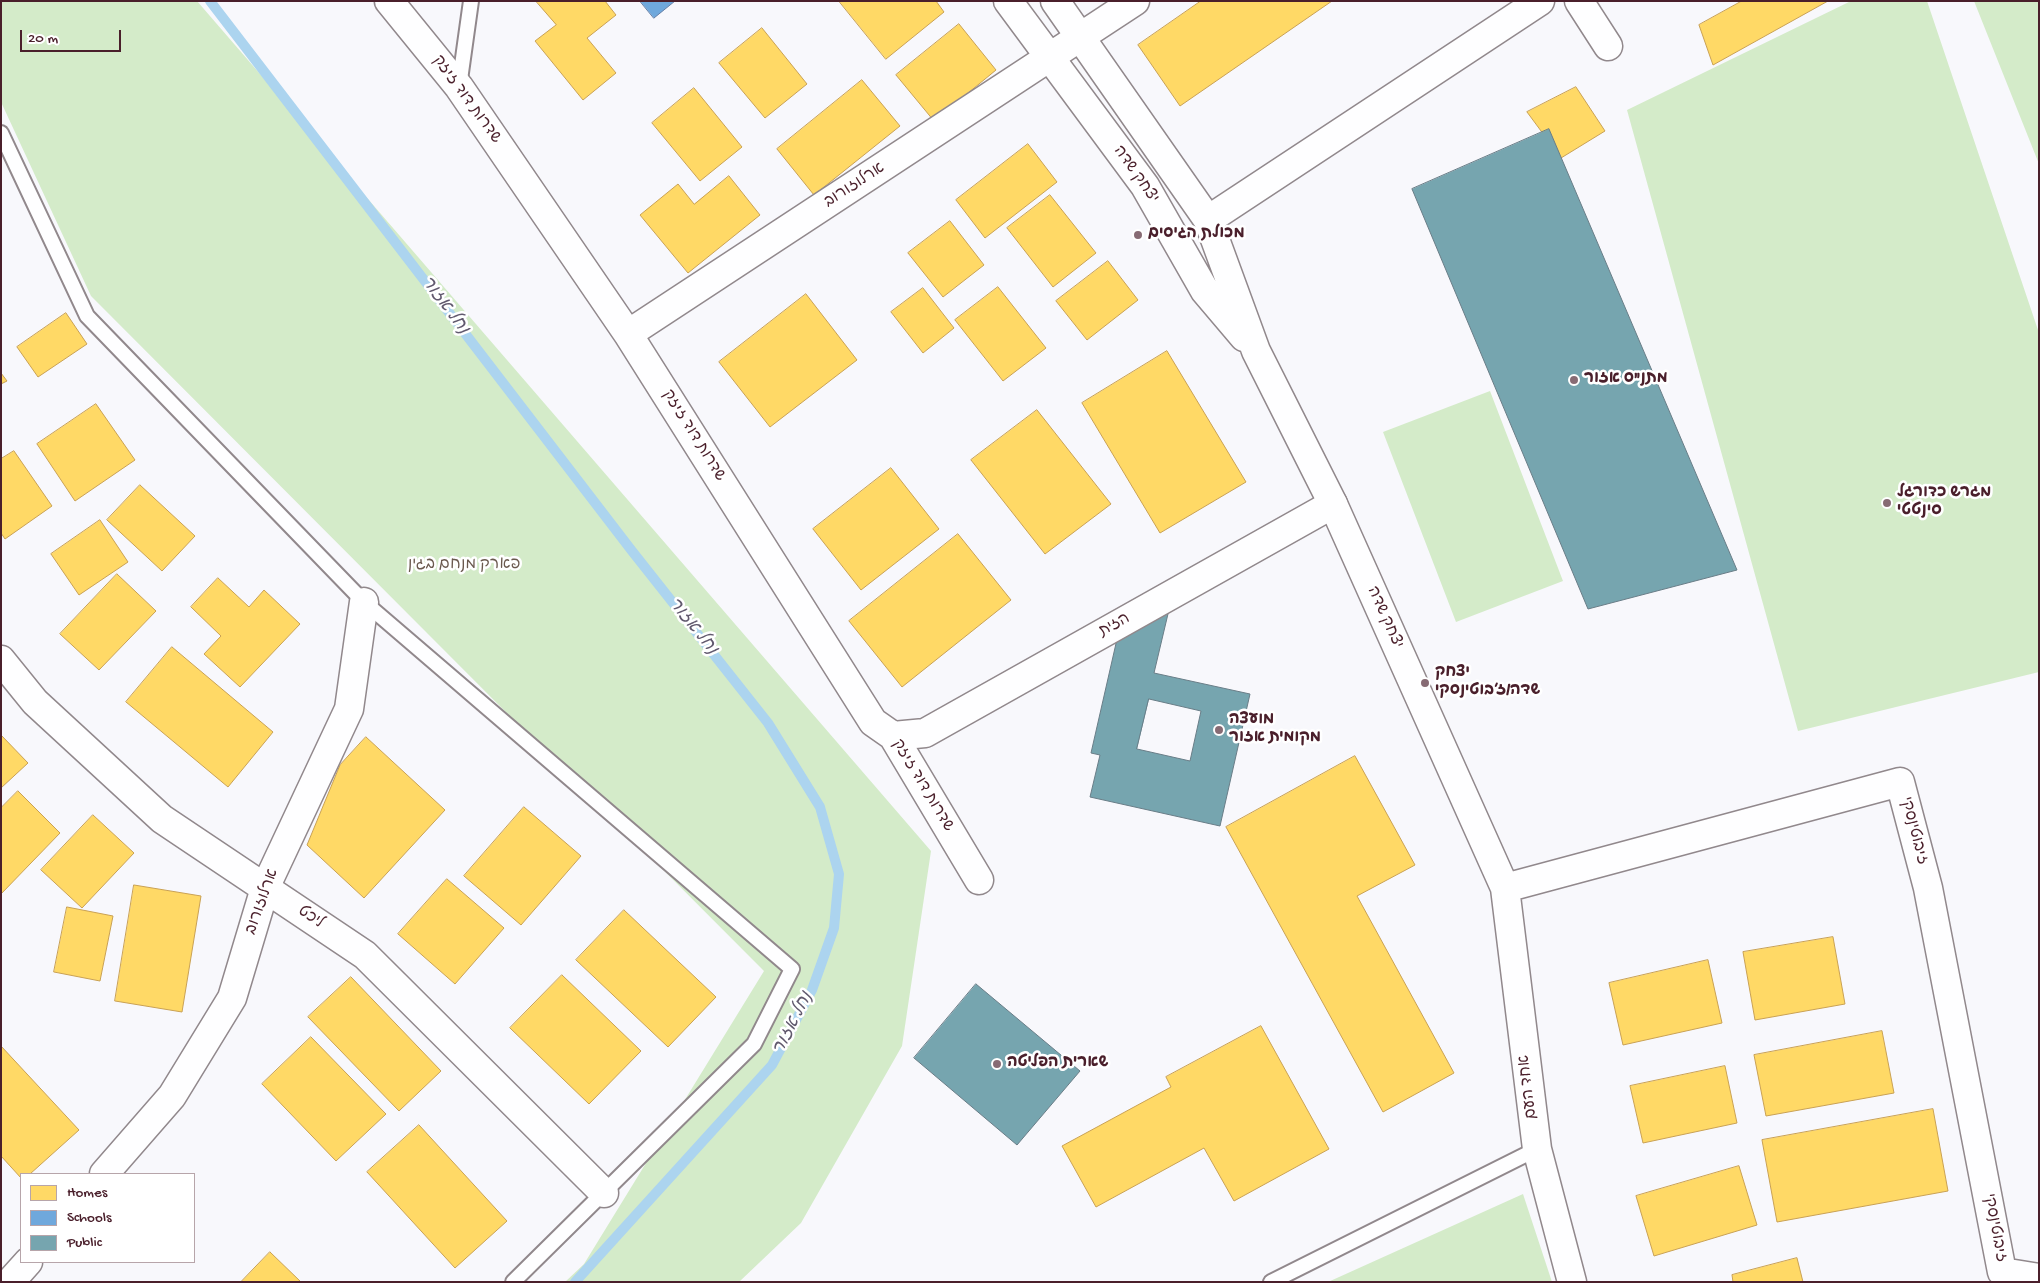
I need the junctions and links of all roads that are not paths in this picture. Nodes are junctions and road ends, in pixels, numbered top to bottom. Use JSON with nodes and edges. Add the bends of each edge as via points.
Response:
{"nodes":[{"id":1,"x":389,"y":1,"type":"edge"},
{"id":2,"x":471,"y":1,"type":"edge"},
{"id":3,"x":1008,"y":1,"type":"edge"},
{"id":4,"x":1055,"y":1,"type":"edge"},
{"id":5,"x":1540,"y":1,"type":"edge"},
{"id":6,"x":1579,"y":1,"type":"edge"},
{"id":7,"x":1129,"y":3,"type":"edge"},
{"id":8,"x":1082,"y":37,"type":"junction"},
{"id":9,"x":1608,"y":46,"type":"dead end"},
{"id":10,"x":1049,"y":59,"type":"junction"},
{"id":11,"x":459,"y":87,"type":"junction"},
{"id":12,"x":1,"y":133,"type":"edge"},
{"id":13,"x":1208,"y":220,"type":"junction"},
{"id":14,"x":628,"y":334,"type":"junction"},
{"id":15,"x":1256,"y":351,"type":"junction"},
{"id":16,"x":1333,"y":504,"type":"junction"},
{"id":17,"x":364,"y":602,"type":"junction"},
{"id":18,"x":1,"y":660,"type":"edge"},
{"id":19,"x":893,"y":736,"type":"junction"},
{"id":20,"x":979,"y":880,"type":"dead end"},
{"id":21,"x":265,"y":888,"type":"junction"},
{"id":22,"x":1506,"y":888,"type":"junction"},
{"id":23,"x":1537,"y":1149,"type":"junction"},
{"id":24,"x":105,"y":1173,"type":"edge"},
{"id":25,"x":604,"y":1193,"type":"junction"},
{"id":26,"x":27,"y":1263,"type":"edge"},
{"id":27,"x":2003,"y":1277,"type":"edge"},
{"id":28,"x":2039,"y":1278,"type":"edge"},
{"id":29,"x":10,"y":1282,"type":"edge"},
{"id":30,"x":513,"y":1282,"type":"edge"},
{"id":31,"x":1271,"y":1282,"type":"edge"},
{"id":32,"x":1572,"y":1282,"type":"edge"}],
"edges":[{"from":1,"to":11,"type":"street","name":"שדרות דוד ז'זק"},
{"from":2,"to":11,"type":"lane"},
{"from":3,"to":10,"type":"street","name":"יצחק שדה"},
{"from":4,"to":8,"type":"street","name":"יצחק שדה"},
{"from":5,"to":13,"type":"street"},
{"from":6,"to":9,"type":"street"},
{"from":7,"to":8,"type":"street","name":"ארלוזורוב"},
{"from":8,"to":10,"type":"street","name":"ארלוזורוב"},
{"from":8,"to":13,"type":"street","name":"יצחק שדה"},
{"from":10,"to":14,"type":"street","name":"ארלוזורוב"},
{"from":10,"to":15,"type":"street","name":"יצחק שדה","via":[[1145,186],[1205,291]]},
{"from":11,"to":14,"type":"street","name":"שדרות דוד ז'זק"},
{"from":12,"to":17,"type":"lane","via":[[87,316]]},
{"from":13,"to":15,"type":"street","name":"יצחק שדה"},
{"from":14,"to":19,"type":"street","name":"שדרות דוד ז'זק","via":[[873,722]]},
{"from":15,"to":16,"type":"street","name":"יצחק שדה"},
{"from":16,"to":19,"type":"street","name":"הזית","via":[[924,733]]},
{"from":16,"to":22,"type":"street","name":"יצחק שדה"},
{"from":17,"to":21,"type":"street","name":"ארלוזורוב","via":[[349,709]]},
{"from":17,"to":25,"type":"lane","via":[[792,970],[754,1044]]},
{"from":18,"to":21,"type":"street","name":"ליכט","via":[[35,702],[162,819]]},
{"from":19,"to":20,"type":"street","name":"שדרות דוד ז'זק"},
{"from":21,"to":24,"type":"street","name":"ארלוזורוב","via":[[232,998],[172,1096]]},
{"from":21,"to":25,"type":"street","name":"ליכט","via":[[365,954]]},
{"from":22,"to":23,"type":"street","name":"אחד העם"},
{"from":22,"to":27,"type":"street","name":"ז'בוטינסקי","via":[[1900,782],[1928,888]]},
{"from":23,"to":31,"type":"lane"},
{"from":23,"to":32,"type":"street","name":"אחד העם"},
{"from":25,"to":30,"type":"lane"},
{"from":26,"to":29,"type":"street"},
{"from":27,"to":28,"type":"street"}]}
